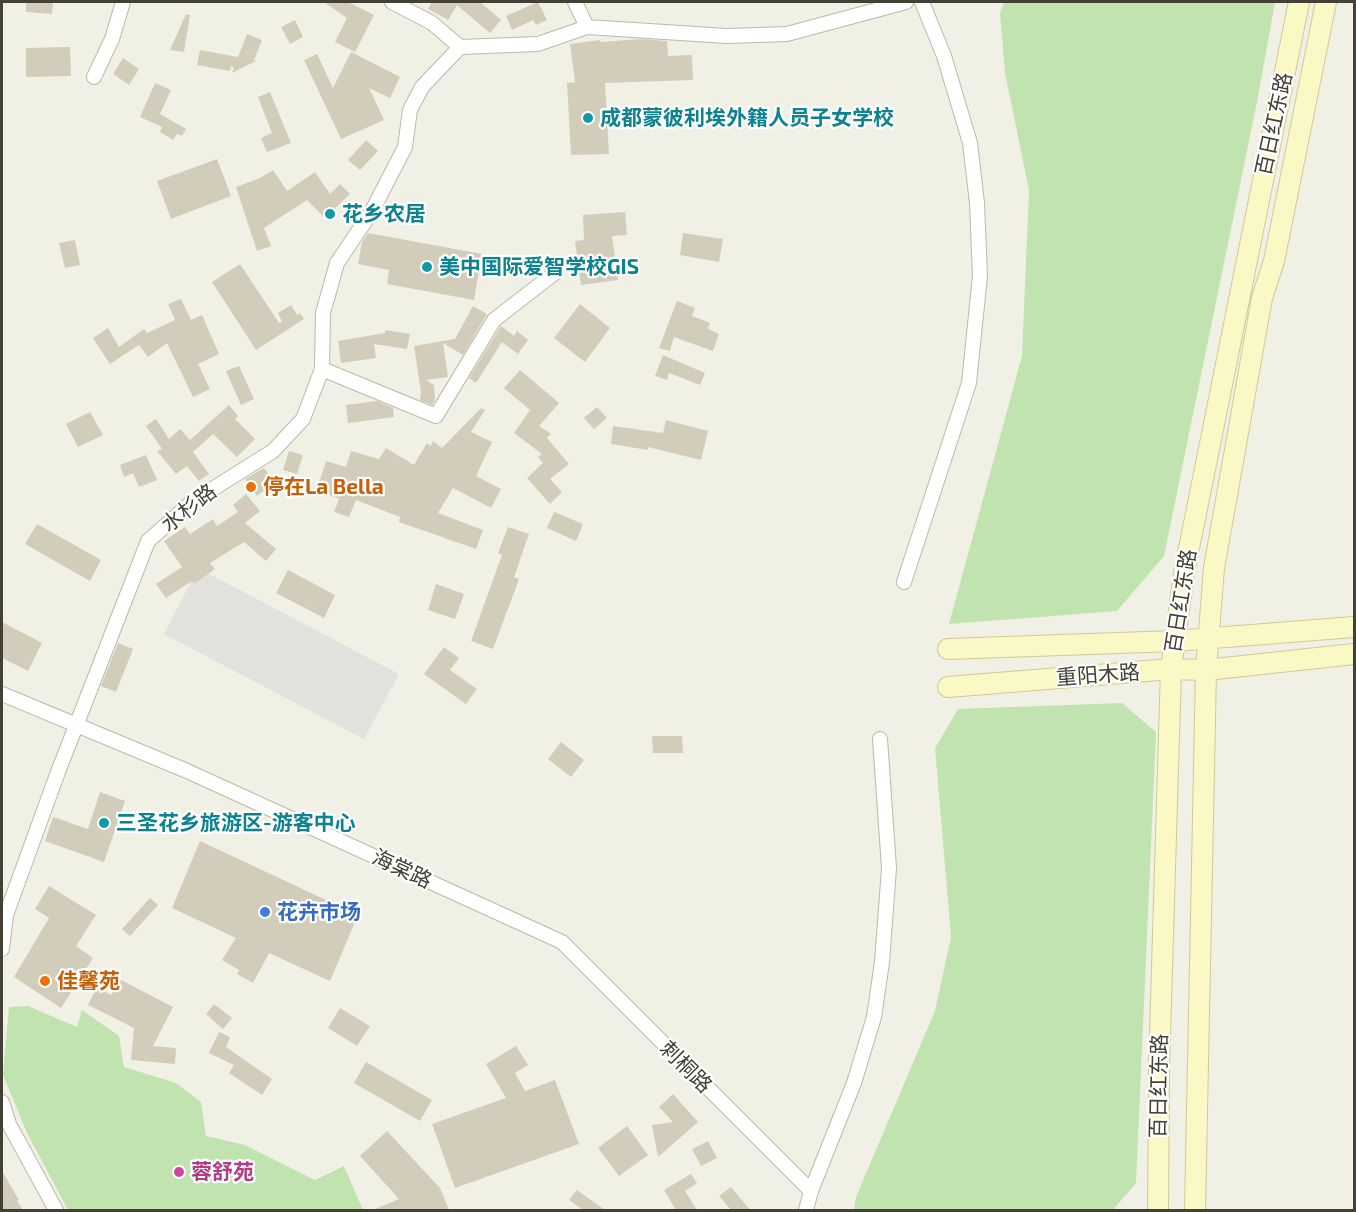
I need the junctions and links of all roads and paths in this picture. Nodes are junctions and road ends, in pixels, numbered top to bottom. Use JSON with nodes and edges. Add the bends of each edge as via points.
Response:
{"nodes":[{"id":1,"x":123,"y":2,"type":"edge"},
{"id":2,"x":392,"y":2,"type":"edge"},
{"id":3,"x":575,"y":2,"type":"edge"},
{"id":4,"x":906,"y":2,"type":"edge"},
{"id":5,"x":922,"y":2,"type":"edge"},
{"id":6,"x":1299,"y":2,"type":"edge"},
{"id":7,"x":1326,"y":2,"type":"edge"},
{"id":8,"x":587,"y":27,"type":"junction"},
{"id":9,"x":460,"y":47,"type":"junction"},
{"id":10,"x":94,"y":77,"type":"dead end"},
{"id":11,"x":556,"y":272,"type":"dead end"},
{"id":12,"x":322,"y":369,"type":"junction"},
{"id":13,"x":904,"y":582,"type":"dead end"},
{"id":14,"x":1354,"y":627,"type":"edge"},
{"id":15,"x":1209,"y":638,"type":"junction"},
{"id":16,"x":1175,"y":641,"type":"junction"},
{"id":17,"x":948,"y":649,"type":"dead end"},
{"id":18,"x":1354,"y":654,"type":"edge"},
{"id":19,"x":1171,"y":669,"type":"junction"},
{"id":20,"x":1206,"y":669,"type":"junction"},
{"id":21,"x":948,"y":687,"type":"dead end"},
{"id":22,"x":2,"y":694,"type":"edge"},
{"id":23,"x":77,"y":726,"type":"junction"},
{"id":24,"x":880,"y":739,"type":"dead end"},
{"id":25,"x":562,"y":942,"type":"joint"},
{"id":26,"x":2,"y":949,"type":"edge"},
{"id":27,"x":2,"y":1102,"type":"edge"},
{"id":28,"x":811,"y":1191,"type":"junction"},
{"id":29,"x":56,"y":1210,"type":"edge"},
{"id":30,"x":806,"y":1210,"type":"edge"},
{"id":31,"x":1158,"y":1210,"type":"edge"},
{"id":32,"x":1195,"y":1210,"type":"edge"}],
"edges":[{"from":1,"to":10,"type":"street","via":[[112,39]]},
{"from":2,"to":9,"type":"street","via":[[432,22]]},
{"from":3,"to":8,"type":"street"},
{"from":4,"to":8,"type":"street","via":[[787,34],[727,36]]},
{"from":5,"to":13,"type":"street","via":[[944,56],[970,142],[980,276],[969,383]]},
{"from":6,"to":16,"type":"street","name":"百日红东路","via":[[1184,573]]},
{"from":7,"to":15,"type":"street","name":"百日红东路","via":[[1274,261],[1262,298],[1214,568]]},
{"from":8,"to":9,"type":"street","via":[[538,44]]},
{"from":9,"to":12,"type":"street","name":"水杉路","via":[[422,87],[410,110],[405,147],[372,211],[337,263],[323,313]]},
{"from":11,"to":12,"type":"street","via":[[494,320],[436,416]]},
{"from":12,"to":23,"type":"street","name":"水杉路","via":[[303,419],[273,451],[192,502],[148,541]]},
{"from":14,"to":15,"type":"street","name":"重阳木路"},
{"from":15,"to":16,"type":"street","name":"重阳木路"},
{"from":15,"to":20,"type":"street","name":"百日红东路"},
{"from":16,"to":17,"type":"street","name":"重阳木路"},
{"from":16,"to":19,"type":"street","name":"百日红东路"},
{"from":18,"to":20,"type":"street","name":"重阳木路"},
{"from":19,"to":20,"type":"street","name":"重阳木路"},
{"from":19,"to":21,"type":"street","name":"重阳木路"},
{"from":19,"to":31,"type":"street","name":"百日红东路"},
{"from":20,"to":32,"type":"street","name":"百日红东路"},
{"from":22,"to":23,"type":"street","name":"海棠路"},
{"from":23,"to":25,"type":"street","name":"海棠路","via":[[188,771]]},
{"from":23,"to":26,"type":"street","name":"水杉路","via":[[6,915]]},
{"from":24,"to":28,"type":"street","via":[[889,868],[874,1017],[854,1083]]},
{"from":25,"to":28,"type":"street","name":"刺桐路"},
{"from":27,"to":29,"type":"street","via":[[9,1124]]},
{"from":28,"to":30,"type":"street"}]}
